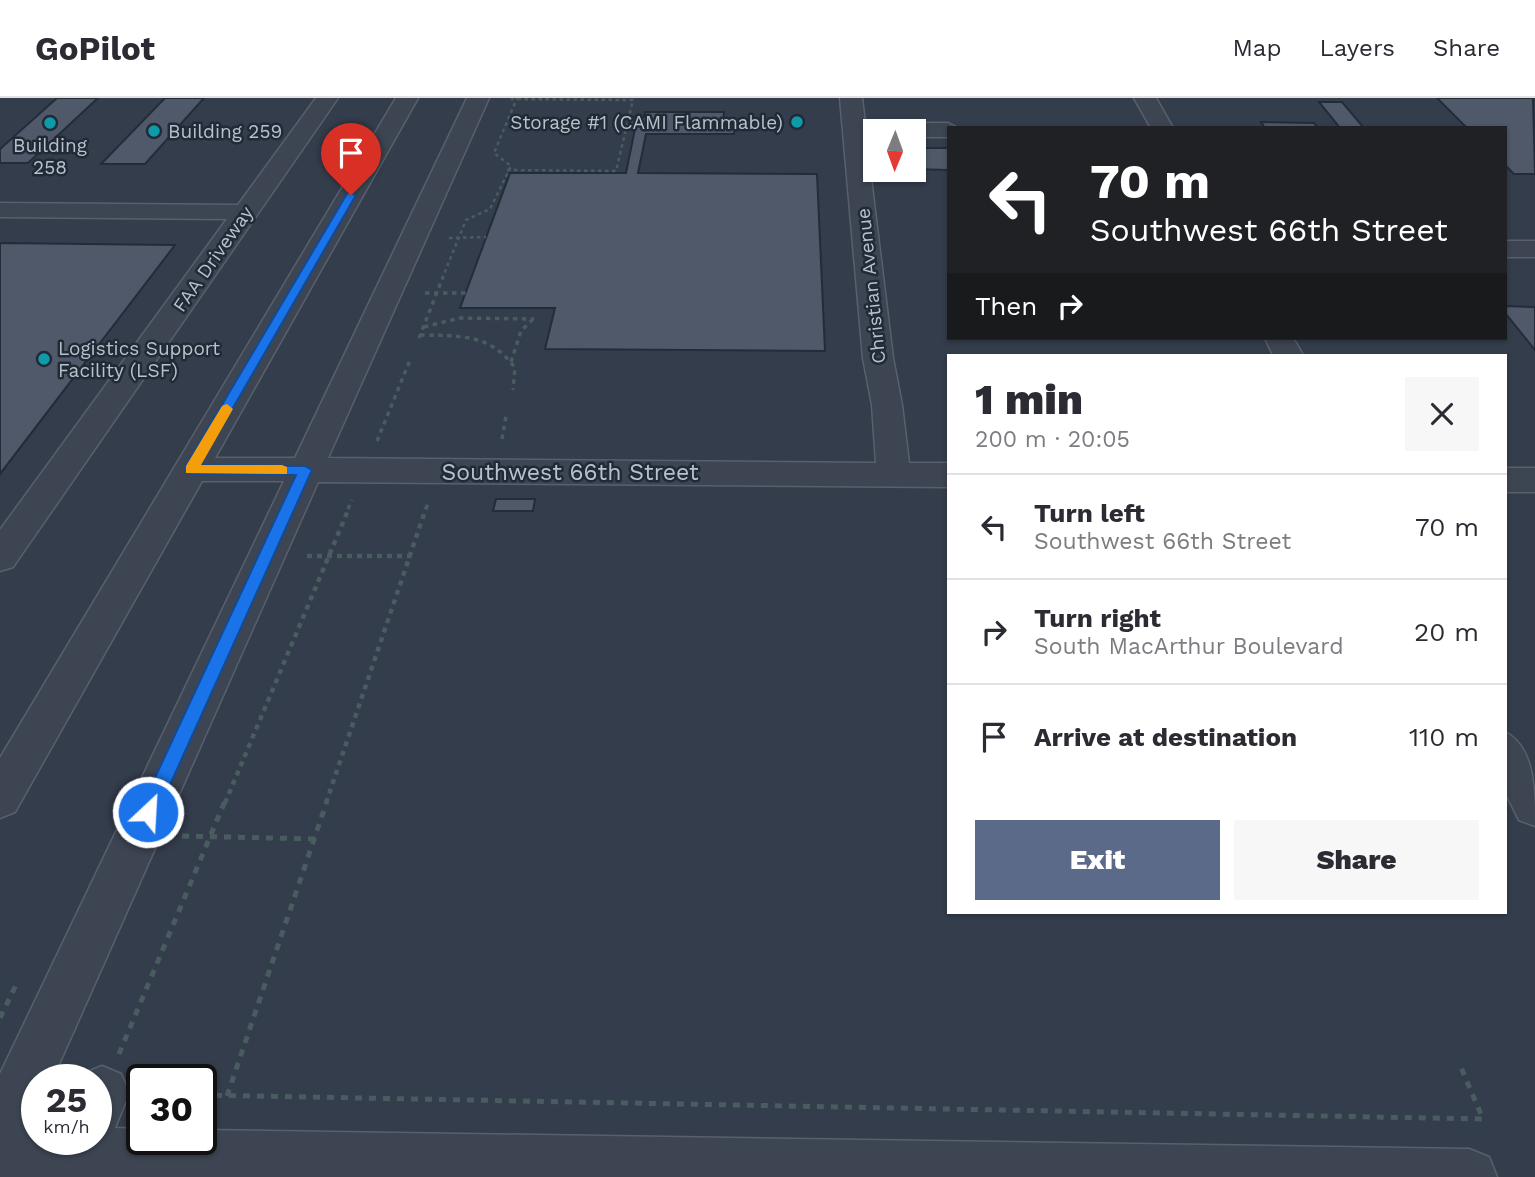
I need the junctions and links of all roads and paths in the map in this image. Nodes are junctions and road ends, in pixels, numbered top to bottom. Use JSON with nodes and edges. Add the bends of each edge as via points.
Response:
{"nodes":[{"id":1,"x":327,"y":98,"type":"edge"},
{"id":2,"x":407,"y":98,"type":"edge"},
{"id":3,"x":478,"y":98,"type":"edge"},
{"id":4,"x":517,"y":98,"type":"edge"},
{"id":5,"x":851,"y":98,"type":"edge"},
{"id":6,"x":1145,"y":98,"type":"edge"},
{"id":7,"x":506,"y":99,"type":"edge"},
{"id":8,"x":1161,"y":126,"type":"edge"},
{"id":9,"x":854,"y":130,"type":"junction"},
{"id":10,"x":947,"y":130,"type":"edge"},
{"id":11,"x":507,"y":170,"type":"junction"},
{"id":12,"x":0,"y":210,"type":"edge"},
{"id":13,"x":246,"y":212,"type":"junction"},
{"id":14,"x":486,"y":237,"type":"dead end"},
{"id":15,"x":445,"y":238,"type":"dead end"},
{"id":16,"x":459,"y":238,"type":"junction"},
{"id":17,"x":1507,"y":249,"type":"edge"},
{"id":18,"x":1535,"y":249,"type":"edge"},
{"id":19,"x":424,"y":293,"type":"dead end"},
{"id":20,"x":438,"y":293,"type":"junction"},
{"id":21,"x":466,"y":293,"type":"dead end"},
{"id":22,"x":423,"y":328,"type":"junction"},
{"id":23,"x":410,"y":360,"type":"dead end"},
{"id":24,"x":511,"y":362,"type":"junction"},
{"id":25,"x":513,"y":390,"type":"dead end"},
{"id":26,"x":506,"y":416,"type":"dead end"},
{"id":27,"x":500,"y":439,"type":"dead end"},
{"id":28,"x":191,"y":469,"type":"junction"},
{"id":29,"x":305,"y":470,"type":"junction"},
{"id":30,"x":364,"y":471,"type":"junction"},
{"id":31,"x":894,"y":474,"type":"junction"},
{"id":32,"x":947,"y":475,"type":"edge"},
{"id":33,"x":1507,"y":480,"type":"edge"},
{"id":34,"x":1535,"y":481,"type":"edge"},
{"id":35,"x":425,"y":495,"type":"dead end"},
{"id":36,"x":328,"y":556,"type":"junction"},
{"id":37,"x":411,"y":556,"type":"junction"},
{"id":38,"x":0,"y":557,"type":"edge"},
{"id":39,"x":1507,"y":755,"type":"edge"},
{"id":40,"x":0,"y":798,"type":"edge"},
{"id":41,"x":1535,"y":805,"type":"edge"},
{"id":42,"x":177,"y":836,"type":"dead end"},
{"id":43,"x":210,"y":837,"type":"junction"},
{"id":44,"x":314,"y":839,"type":"junction"},
{"id":45,"x":1460,"y":1065,"type":"dead end"},
{"id":46,"x":112,"y":1071,"type":"edge"},
{"id":47,"x":217,"y":1096,"type":"edge"},
{"id":48,"x":227,"y":1096,"type":"junction"},
{"id":49,"x":112,"y":1125,"type":"edge"},
{"id":50,"x":0,"y":1135,"type":"edge"},
{"id":51,"x":21,"y":1147,"type":"edge"},
{"id":52,"x":0,"y":1154,"type":"edge"},
{"id":53,"x":1469,"y":1177,"type":"edge"}],
"edges":[{"from":1,"to":13,"type":"street","name":"FAA Driveway"},
{"from":2,"to":28,"type":"street"},
{"from":3,"to":29,"type":"street"},
{"from":4,"to":7,"type":"path"},
{"from":4,"to":11,"type":"path","via":[[494,153],[508,162]]},
{"from":4,"to":11,"type":"path","via":[[633,100],[616,171]]},
{"from":5,"to":9,"type":"street","name":"Christian Avenue"},
{"from":6,"to":8,"type":"street"},
{"from":9,"to":10,"type":"street"},
{"from":9,"to":31,"type":"street","name":"Christian Avenue"},
{"from":11,"to":16,"type":"path","via":[[490,209],[466,220]]},
{"from":12,"to":13,"type":"street"},
{"from":13,"to":38,"type":"street","name":"FAA Driveway"},
{"from":14,"to":16,"type":"path"},
{"from":15,"to":16,"type":"path"},
{"from":16,"to":20,"type":"path"},
{"from":17,"to":18,"type":"street"},
{"from":19,"to":20,"type":"path"},
{"from":20,"to":21,"type":"path"},
{"from":20,"to":22,"type":"path"},
{"from":22,"to":24,"type":"path","via":[[420,337],[481,339],[494,344]]},
{"from":22,"to":24,"type":"path","via":[[460,318],[534,319],[521,331]]},
{"from":23,"to":30,"type":"path"},
{"from":24,"to":25,"type":"path"},
{"from":26,"to":27,"type":"path"},
{"from":28,"to":29,"type":"street","name":"Southwest 66th Street"},
{"from":28,"to":40,"type":"street"},
{"from":29,"to":30,"type":"street","name":"Southwest 66th Street"},
{"from":29,"to":50,"type":"street"},
{"from":30,"to":31,"type":"street","name":"Southwest 66th Street"},
{"from":30,"to":36,"type":"path"},
{"from":31,"to":32,"type":"street","name":"Southwest 66th Street"},
{"from":33,"to":34,"type":"street"},
{"from":35,"to":37,"type":"path","via":[[427,510]]},
{"from":36,"to":37,"type":"path"},
{"from":36,"to":43,"type":"path"},
{"from":37,"to":44,"type":"path"},
{"from":39,"to":41,"type":"street"},
{"from":42,"to":43,"type":"path"},
{"from":43,"to":44,"type":"path"},
{"from":43,"to":46,"type":"path"},
{"from":44,"to":48,"type":"path"},
{"from":45,"to":48,"type":"path","via":[[1483,1119]]},
{"from":47,"to":48,"type":"path"},
{"from":49,"to":53,"type":"street"},
{"from":51,"to":52,"type":"street"}]}
